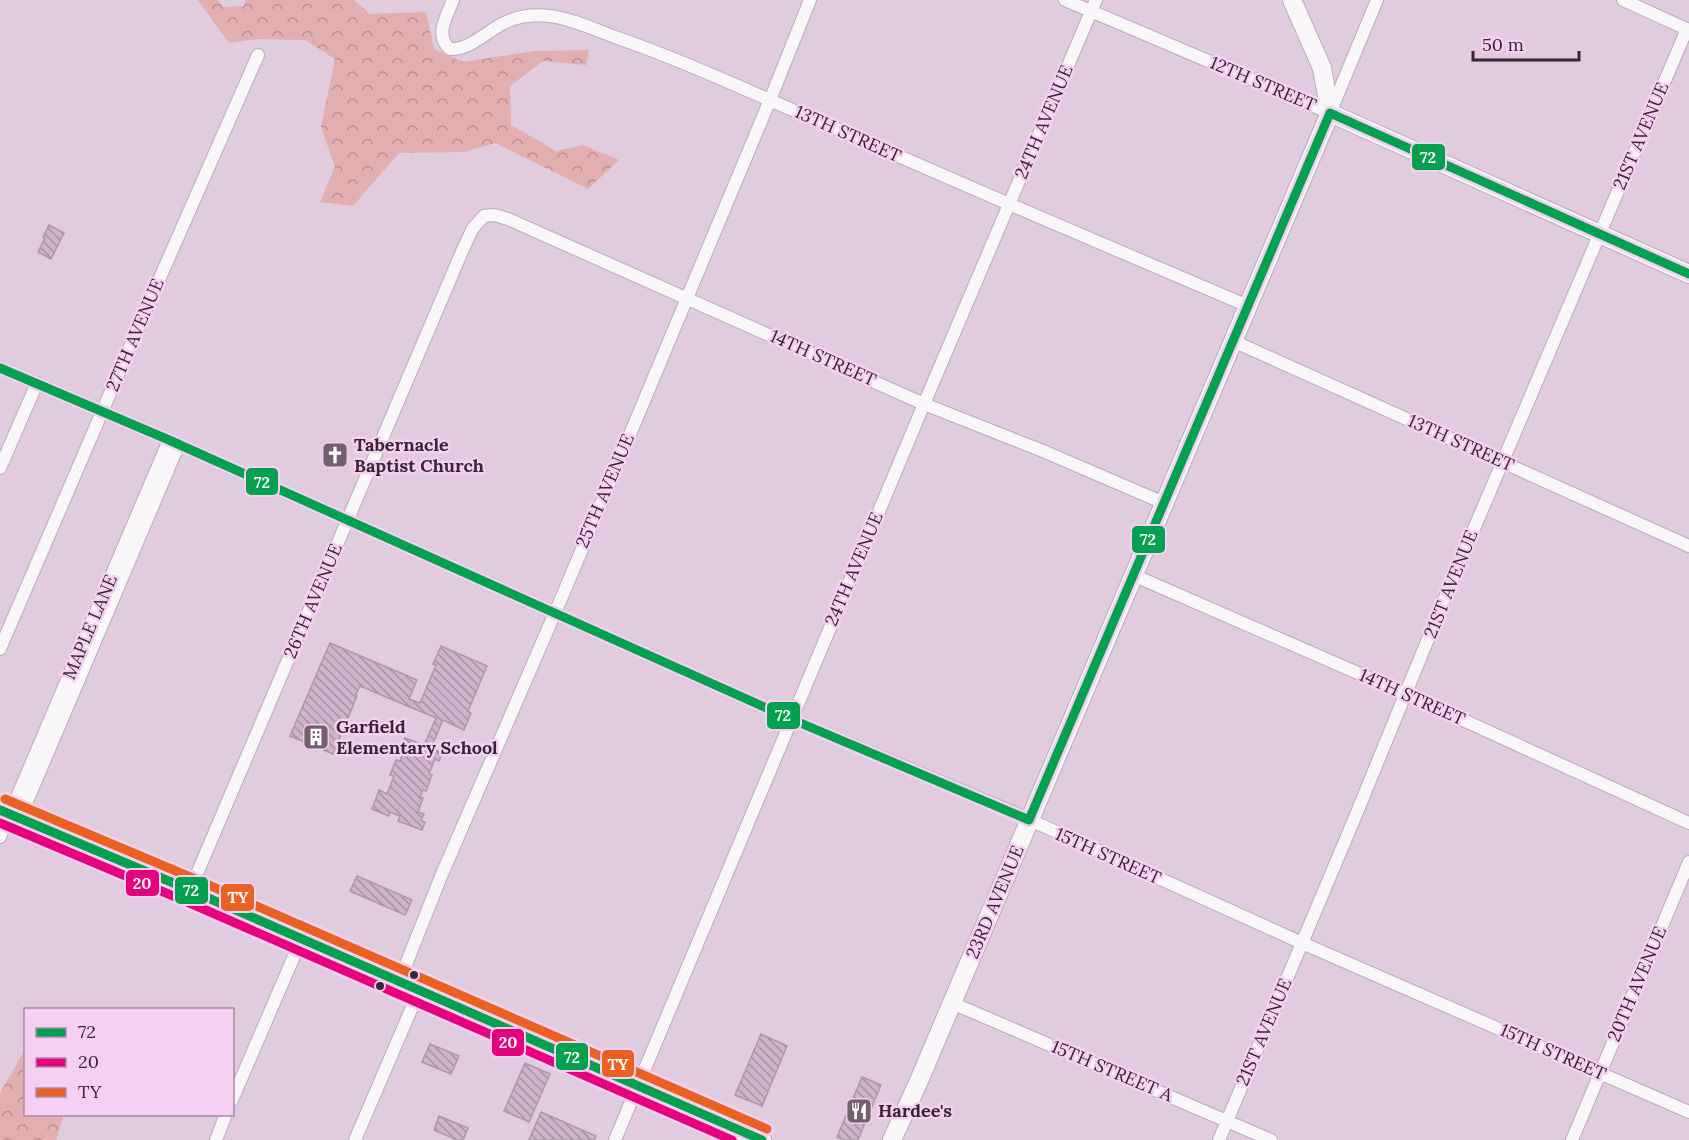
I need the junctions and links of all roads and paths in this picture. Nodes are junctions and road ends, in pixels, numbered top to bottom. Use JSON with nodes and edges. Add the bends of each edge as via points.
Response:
{"nodes":[{"id":1,"x":453,"y":0,"type":"edge"},
{"id":2,"x":810,"y":0,"type":"edge"},
{"id":3,"x":1065,"y":0,"type":"edge"},
{"id":4,"x":1292,"y":0,"type":"edge"},
{"id":5,"x":1377,"y":0,"type":"edge"},
{"id":6,"x":1623,"y":0,"type":"edge"},
{"id":7,"x":1093,"y":6,"type":"edge"},
{"id":8,"x":1688,"y":30,"type":"edge"},
{"id":9,"x":258,"y":55,"type":"dead end"},
{"id":10,"x":770,"y":100,"type":"junction"},
{"id":11,"x":1330,"y":113,"type":"junction"},
{"id":12,"x":1010,"y":205,"type":"junction"},
{"id":13,"x":484,"y":216,"type":"joint"},
{"id":14,"x":1599,"y":234,"type":"junction"},
{"id":15,"x":1689,"y":274,"type":"edge"},
{"id":16,"x":687,"y":297,"type":"junction"},
{"id":17,"x":1248,"y":306,"type":"junction"},
{"id":18,"x":1233,"y":341,"type":"junction"},
{"id":19,"x":0,"y":368,"type":"edge"},
{"id":20,"x":37,"y":383,"type":"junction"},
{"id":21,"x":924,"y":404,"type":"junction"},
{"id":22,"x":102,"y":411,"type":"junction"},
{"id":23,"x":174,"y":442,"type":"junction"},
{"id":24,"x":1502,"y":462,"type":"junction"},
{"id":25,"x":0,"y":468,"type":"edge"},
{"id":26,"x":1164,"y":503,"type":"junction"},
{"id":27,"x":347,"y":520,"type":"junction"},
{"id":28,"x":1689,"y":546,"type":"edge"},
{"id":29,"x":1133,"y":575,"type":"junction"},
{"id":30,"x":555,"y":611,"type":"junction"},
{"id":31,"x":0,"y":649,"type":"edge"},
{"id":32,"x":1406,"y":694,"type":"junction"},
{"id":33,"x":792,"y":719,"type":"junction"},
{"id":34,"x":10,"y":814,"type":"edge"},
{"id":35,"x":1029,"y":820,"type":"junction"},
{"id":36,"x":1689,"y":823,"type":"edge"},
{"id":37,"x":0,"y":837,"type":"edge"},
{"id":38,"x":1689,"y":862,"type":"edge"},
{"id":39,"x":190,"y":890,"type":"junction"},
{"id":40,"x":301,"y":940,"type":"junction"},
{"id":41,"x":1302,"y":943,"type":"junction"},
{"id":42,"x":399,"y":982,"type":"junction"},
{"id":43,"x":419,"y":991,"type":"junction"},
{"id":44,"x":952,"y":1003,"type":"junction"},
{"id":45,"x":1600,"y":1073,"type":"junction"},
{"id":46,"x":639,"y":1086,"type":"junction"},
{"id":47,"x":234,"y":1095,"type":"edge"},
{"id":48,"x":1689,"y":1112,"type":"edge"},
{"id":49,"x":225,"y":1116,"type":"edge"},
{"id":50,"x":1227,"y":1121,"type":"junction"},
{"id":51,"x":216,"y":1140,"type":"edge"},
{"id":52,"x":356,"y":1140,"type":"edge"},
{"id":53,"x":615,"y":1140,"type":"edge"},
{"id":54,"x":762,"y":1140,"type":"edge"},
{"id":55,"x":892,"y":1140,"type":"edge"},
{"id":56,"x":1219,"y":1140,"type":"edge"},
{"id":57,"x":1271,"y":1140,"type":"edge"},
{"id":58,"x":1572,"y":1140,"type":"edge"}],
"edges":[{"from":1,"to":10,"type":"street","name":"13TH STREET","via":[[441,36],[450,49],[465,47],[519,17],[551,16],[634,44]]},
{"from":2,"to":10,"type":"street","name":"25TH AVENUE"},
{"from":3,"to":7,"type":"street","name":"12TH STREET"},
{"from":4,"to":11,"type":"street","via":[[1322,68]]},
{"from":5,"to":11,"type":"street","name":"23RD AVENUE"},
{"from":6,"to":8,"type":"street"},
{"from":7,"to":11,"type":"street","name":"12TH STREET"},
{"from":7,"to":12,"type":"street","name":"24TH AVENUE"},
{"from":8,"to":14,"type":"street","name":"21ST AVENUE"},
{"from":9,"to":22,"type":"street","name":"27TH AVENUE"},
{"from":10,"to":12,"type":"street","name":"13TH STREET"},
{"from":10,"to":16,"type":"street","name":"25TH AVENUE"},
{"from":11,"to":14,"type":"street","name":"12TH STREET"},
{"from":11,"to":17,"type":"street","name":"23RD AVENUE"},
{"from":12,"to":17,"type":"street","name":"13TH STREET"},
{"from":12,"to":21,"type":"street","name":"24TH AVENUE"},
{"from":13,"to":16,"type":"street","name":"14TH STREET","via":[[508,219]]},
{"from":13,"to":27,"type":"street","name":"26TH AVENUE","via":[[463,249]]},
{"from":14,"to":15,"type":"street","name":"12TH STREET"},
{"from":14,"to":24,"type":"street","name":"21ST AVENUE"},
{"from":16,"to":21,"type":"street","name":"14TH STREET"},
{"from":16,"to":30,"type":"street","name":"25TH AVENUE"},
{"from":17,"to":18,"type":"street","name":"23RD AVENUE"},
{"from":18,"to":24,"type":"street","name":"13TH STREET"},
{"from":18,"to":26,"type":"street","name":"23RD AVENUE"},
{"from":19,"to":20,"type":"street","name":"15TH STREET"},
{"from":20,"to":22,"type":"street","name":"15TH STREET"},
{"from":20,"to":25,"type":"street"},
{"from":21,"to":26,"type":"street","name":"14TH STREET"},
{"from":21,"to":33,"type":"street","name":"24TH AVENUE"},
{"from":22,"to":23,"type":"street","name":"15TH STREET"},
{"from":22,"to":31,"type":"street","name":"27TH AVENUE"},
{"from":23,"to":27,"type":"street","name":"15TH STREET"},
{"from":23,"to":34,"type":"street","name":"MAPLE LANE"},
{"from":24,"to":28,"type":"street","name":"13TH STREET"},
{"from":24,"to":32,"type":"street","name":"21ST AVENUE"},
{"from":26,"to":29,"type":"street","name":"23RD AVENUE"},
{"from":27,"to":30,"type":"street","name":"15TH STREET"},
{"from":27,"to":39,"type":"street","name":"26TH AVENUE"},
{"from":29,"to":32,"type":"street","name":"14TH STREET"},
{"from":29,"to":35,"type":"street","name":"23RD AVENUE"},
{"from":30,"to":33,"type":"street","name":"15TH STREET"},
{"from":30,"to":42,"type":"street","name":"25TH AVENUE"},
{"from":32,"to":36,"type":"street","name":"14TH STREET"},
{"from":32,"to":41,"type":"street","name":"21ST AVENUE"},
{"from":33,"to":35,"type":"street","name":"15TH STREET"},
{"from":33,"to":46,"type":"street","name":"24TH AVENUE"},
{"from":34,"to":37,"type":"street"},
{"from":34,"to":39,"type":"street"},
{"from":35,"to":41,"type":"street","name":"15TH STREET"},
{"from":35,"to":44,"type":"street","name":"23RD AVENUE"},
{"from":38,"to":45,"type":"street","name":"20TH AVENUE"},
{"from":39,"to":40,"type":"street"},
{"from":40,"to":42,"type":"street"},
{"from":40,"to":47,"type":"street"},
{"from":41,"to":45,"type":"street","name":"15TH STREET"},
{"from":41,"to":50,"type":"street","name":"21ST AVENUE"},
{"from":42,"to":43,"type":"street"},
{"from":43,"to":46,"type":"street"},
{"from":43,"to":52,"type":"street"},
{"from":44,"to":50,"type":"street","name":"15TH STREET A"},
{"from":44,"to":55,"type":"street","name":"23RD AVENUE"},
{"from":45,"to":48,"type":"street","name":"15TH STREET"},
{"from":45,"to":58,"type":"street","name":"20TH AVENUE"},
{"from":46,"to":53,"type":"street","name":"24TH AVENUE"},
{"from":46,"to":54,"type":"street"},
{"from":49,"to":51,"type":"street"},
{"from":50,"to":56,"type":"street","name":"21ST AVENUE"},
{"from":50,"to":57,"type":"street","name":"15TH STREET A"}]}
